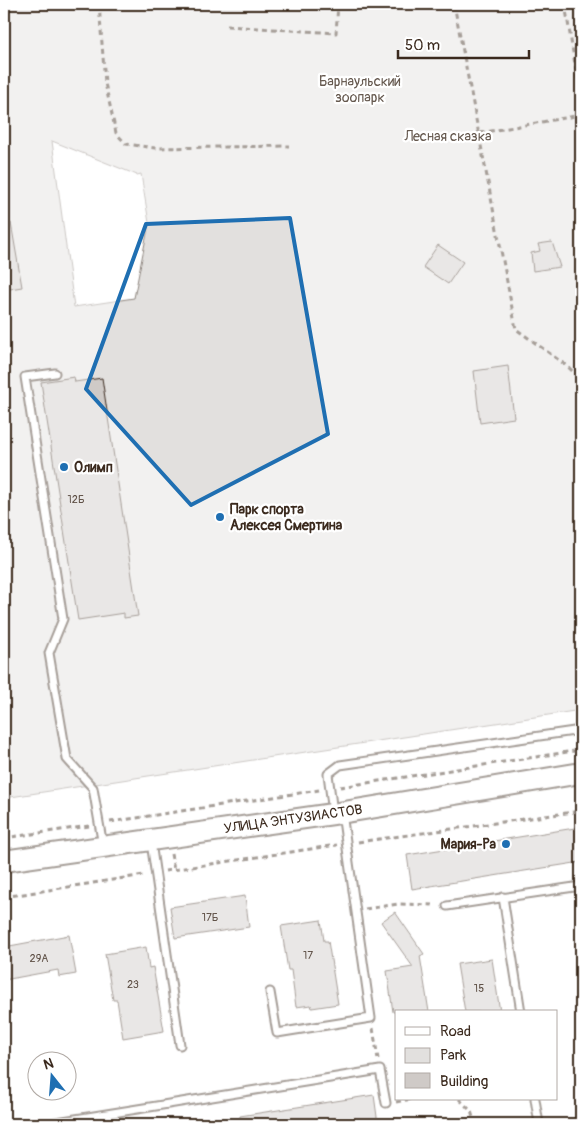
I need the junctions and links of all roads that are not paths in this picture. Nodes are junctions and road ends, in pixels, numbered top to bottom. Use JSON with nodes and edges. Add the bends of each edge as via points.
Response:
{"nodes":[{"id":1,"x":55,"y":373,"type":"dead end"},
{"id":2,"x":581,"y":730,"type":"edge"},
{"id":3,"x":581,"y":773,"type":"edge"},
{"id":4,"x":338,"y":813,"type":"junction"},
{"id":5,"x":151,"y":839,"type":"junction"},
{"id":6,"x":103,"y":846,"type":"junction"},
{"id":7,"x":4,"y":860,"type":"edge"},
{"id":8,"x":581,"y":886,"type":"edge"},
{"id":9,"x":503,"y":897,"type":"junction"},
{"id":10,"x":447,"y":906,"type":"road end"},
{"id":11,"x":270,"y":992,"type":"dead end"},
{"id":12,"x":521,"y":1010,"type":"edge"},
{"id":13,"x":180,"y":1045,"type":"dead end"},
{"id":14,"x":535,"y":1100,"type":"edge"},
{"id":15,"x":386,"y":1103,"type":"dead end"},
{"id":16,"x":44,"y":1124,"type":"edge"},
{"id":17,"x":539,"y":1124,"type":"edge"}],
"edges":[{"from":1,"to":6,"type":"lane","via":[[25,377],[62,619],[49,653],[67,759],[93,788]]},
{"from":2,"to":4,"type":"lane","via":[[340,765],[328,774]]},
{"from":3,"to":4,"type":"street","name":"УЛИЦА ЭНТУЗИАСТОВ"},
{"from":4,"to":5,"type":"street","name":"УЛИЦА ЭНТУЗИАСТОВ"},
{"from":4,"to":11,"type":"lane","via":[[347,844],[371,1018],[277,1034]]},
{"from":5,"to":6,"type":"street","name":"УЛИЦА ЭНТУЗИАСТОВ"},
{"from":5,"to":13,"type":"lane"},
{"from":6,"to":7,"type":"street","name":"УЛИЦА ЭНТУЗИАСТОВ"},
{"from":8,"to":9,"type":"lane"},
{"from":9,"to":10,"type":"lane"},
{"from":9,"to":12,"type":"lane"},
{"from":14,"to":17,"type":"lane"},
{"from":15,"to":16,"type":"lane","via":[[380,1070]]}]}
